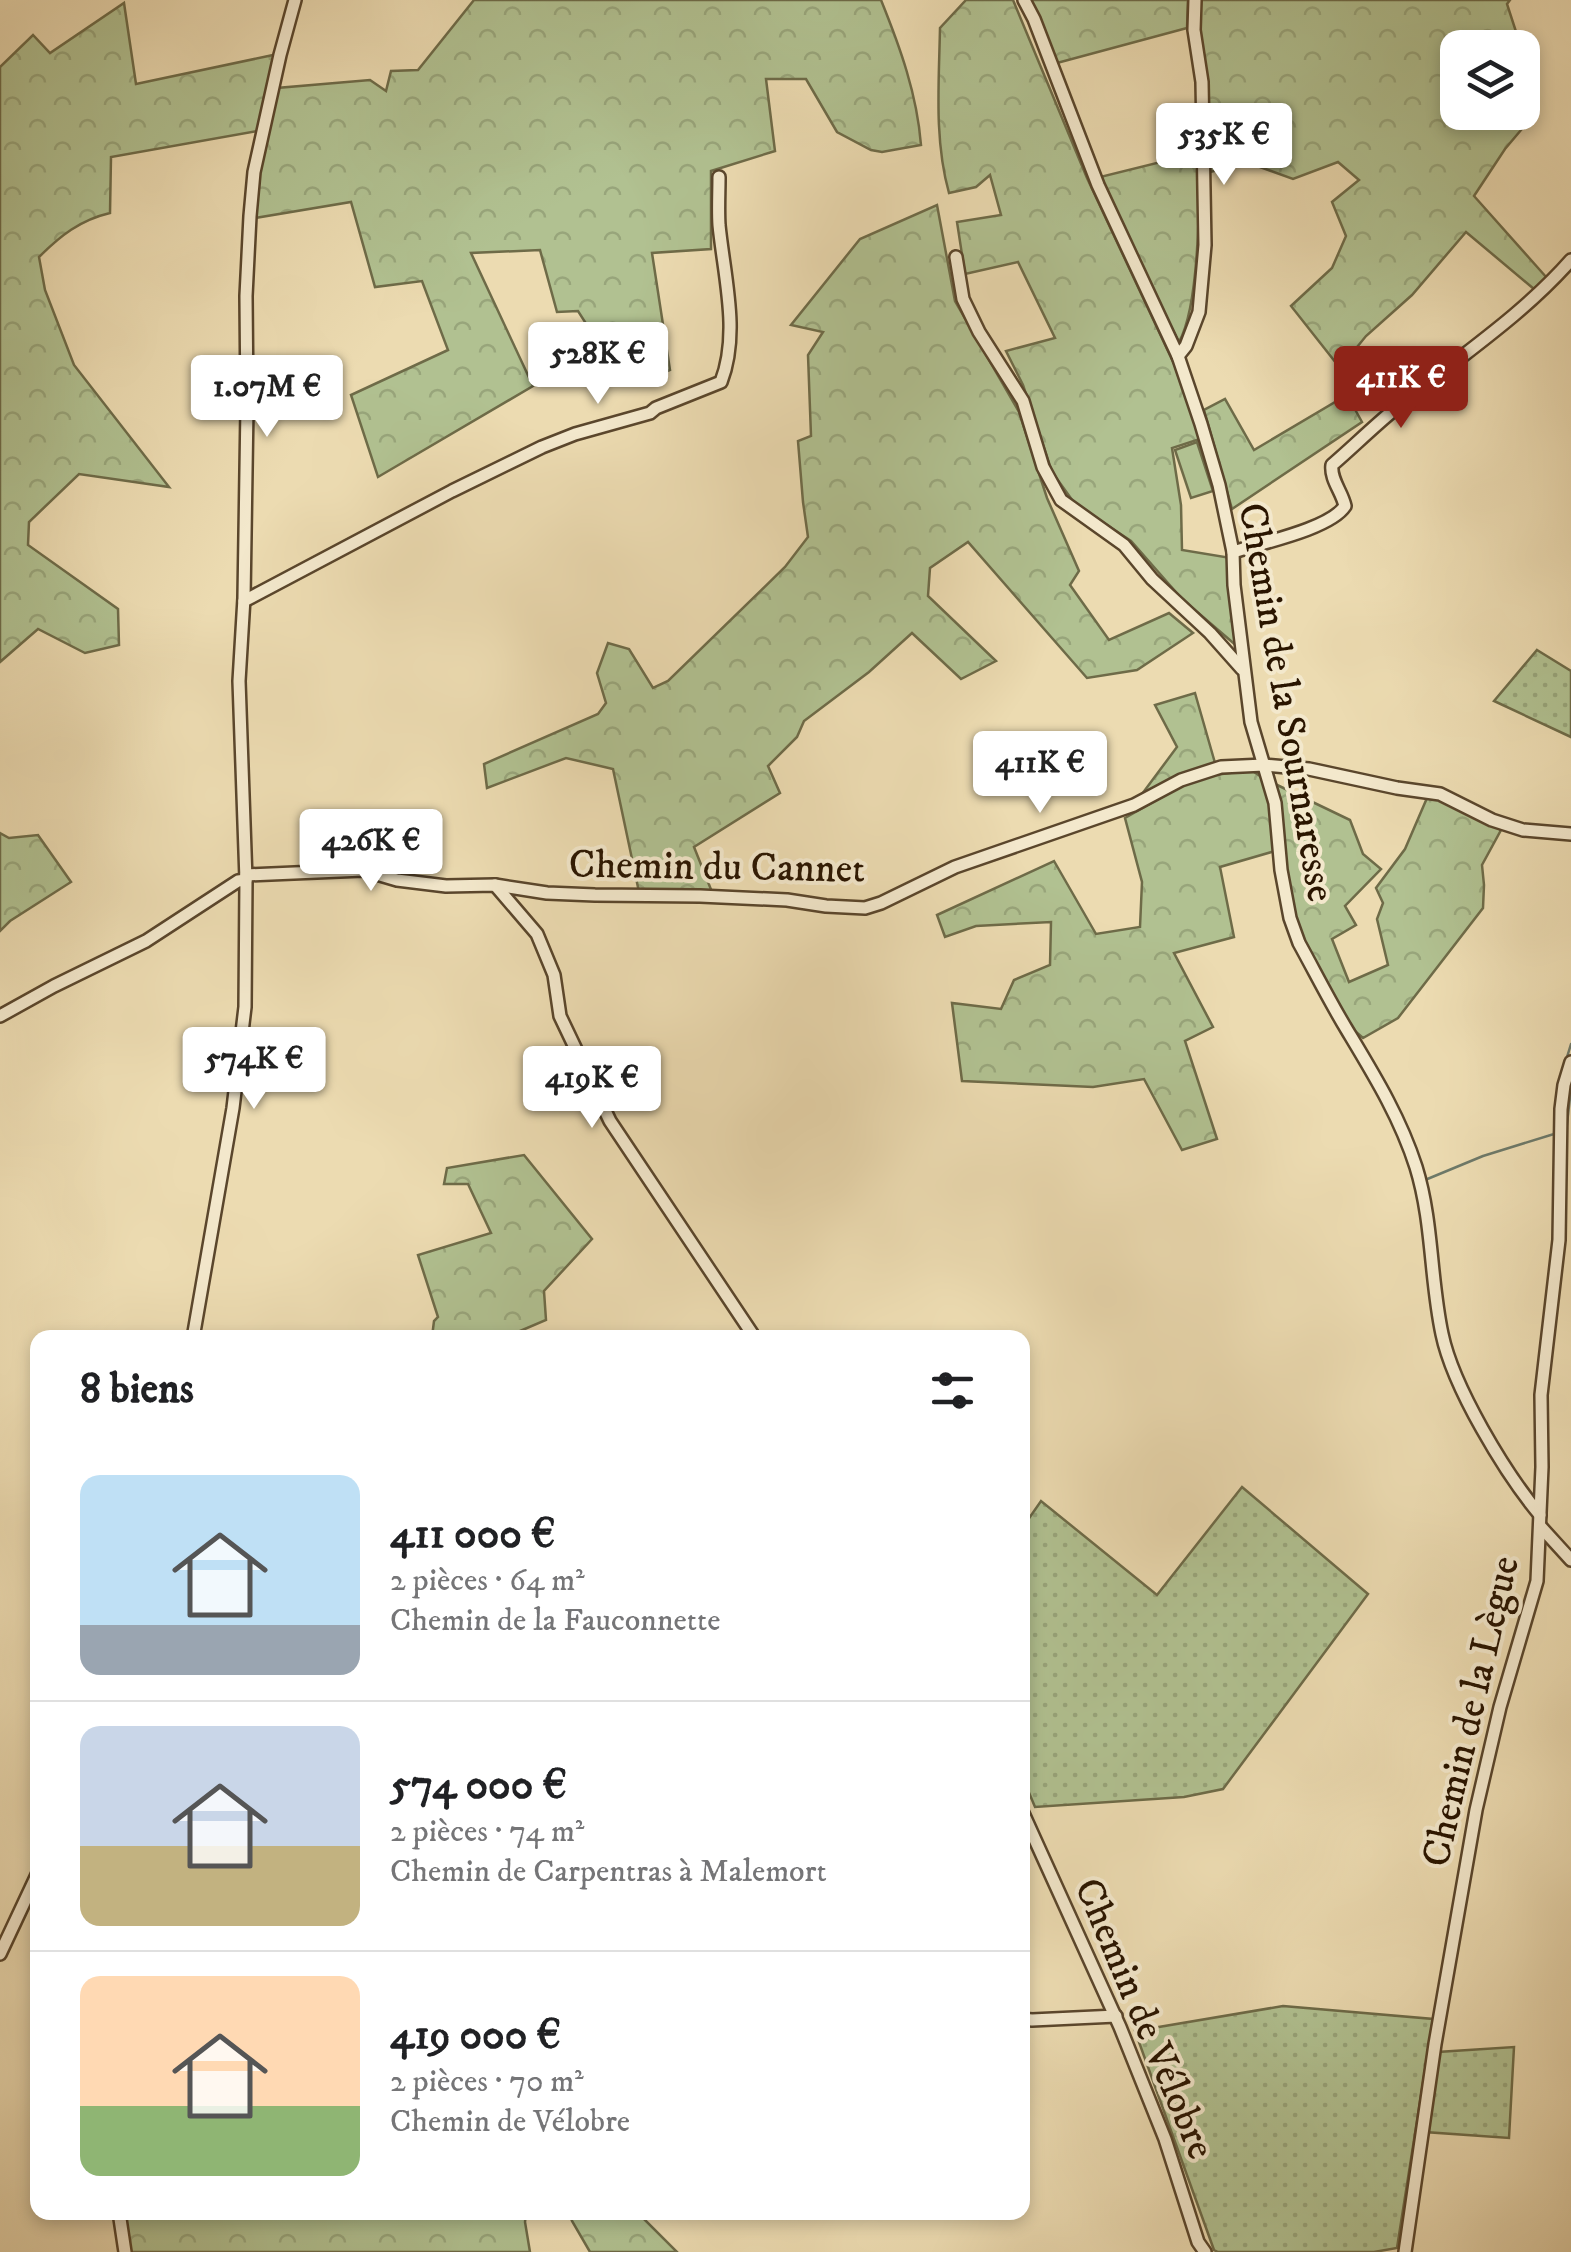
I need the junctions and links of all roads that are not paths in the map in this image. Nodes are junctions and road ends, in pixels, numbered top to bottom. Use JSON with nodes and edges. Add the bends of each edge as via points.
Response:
{"nodes":[{"id":1,"x":296,"y":0,"type":"edge"},
{"id":2,"x":1024,"y":0,"type":"edge"},
{"id":3,"x":1195,"y":0,"type":"edge"},
{"id":4,"x":719,"y":177,"type":"dead end"},
{"id":5,"x":956,"y":257,"type":"dead end"},
{"id":6,"x":1571,"y":260,"type":"edge"},
{"id":7,"x":1178,"y":356,"type":"junction"},
{"id":8,"x":1233,"y":552,"type":"junction"},
{"id":9,"x":244,"y":602,"type":"junction"},
{"id":10,"x":1244,"y":671,"type":"junction"},
{"id":11,"x":1264,"y":765,"type":"junction"},
{"id":12,"x":1571,"y":834,"type":"edge"},
{"id":13,"x":246,"y":878,"type":"junction"},
{"id":14,"x":495,"y":885,"type":"junction"},
{"id":15,"x":0,"y":1016,"type":"edge"},
{"id":16,"x":1571,"y":1062,"type":"edge"},
{"id":17,"x":194,"y":1330,"type":"edge"},
{"id":18,"x":750,"y":1330,"type":"edge"},
{"id":19,"x":1540,"y":1520,"type":"junction"},
{"id":20,"x":1571,"y":1560,"type":"edge"},
{"id":21,"x":1030,"y":1828,"type":"edge"},
{"id":22,"x":30,"y":1890,"type":"edge"},
{"id":23,"x":0,"y":1954,"type":"edge"},
{"id":24,"x":1116,"y":2016,"type":"junction"},
{"id":25,"x":1030,"y":2019,"type":"edge"},
{"id":26,"x":119,"y":2220,"type":"edge"},
{"id":27,"x":125,"y":2252,"type":"edge"},
{"id":28,"x":1204,"y":2252,"type":"edge"},
{"id":29,"x":1404,"y":2252,"type":"edge"}],
"edges":[{"from":1,"to":9,"type":"street","via":[[254,172],[250,216]]},
{"from":2,"to":7,"type":"street","name":"Chemin de la Sournaresse","via":[[1098,185]]},
{"from":3,"to":7,"type":"street","via":[[1205,245],[1199,312]]},
{"from":4,"to":9,"type":"street","via":[[731,342],[721,382],[542,447]]},
{"from":5,"to":10,"type":"street","via":[[963,299],[1023,400],[1060,500],[1124,545]]},
{"from":6,"to":8,"type":"street","via":[[1332,465],[1344,506],[1340,513]]},
{"from":7,"to":8,"type":"street","name":"Chemin de la Sournaresse"},
{"from":8,"to":10,"type":"street","name":"Chemin de la Sournaresse"},
{"from":9,"to":13,"type":"street","via":[[238,723]]},
{"from":10,"to":11,"type":"street","name":"Chemin de la Sournaresse"},
{"from":11,"to":12,"type":"street","name":"Chemin du Cannet","via":[[1440,794],[1523,830]]},
{"from":11,"to":14,"type":"street","name":"Chemin du Cannet","via":[[1222,767],[1182,780],[865,908]]},
{"from":11,"to":19,"type":"street","name":"Chemin de la Sournaresse","via":[[1299,943],[1394,1109],[1417,1170],[1442,1337],[1454,1371]]},
{"from":13,"to":14,"type":"street","name":"Chemin du Cannet","via":[[363,870],[446,886]]},
{"from":13,"to":15,"type":"street","via":[[146,941]]},
{"from":13,"to":17,"type":"street","via":[[244,1024]]},
{"from":14,"to":18,"type":"street","via":[[537,934],[554,975],[560,1016],[610,1121]]},
{"from":16,"to":19,"type":"street","name":"Chemin de la Lègue","via":[[1561,1108],[1560,1240],[1541,1394]]},
{"from":19,"to":20,"type":"street","name":"Chemin de la Sournaresse"},
{"from":19,"to":29,"type":"street","name":"Chemin de la Lègue","via":[[1537,1580],[1476,1810]]},
{"from":21,"to":24,"type":"street","name":"Chemin de Vélobre"},
{"from":22,"to":23,"type":"street"},
{"from":24,"to":25,"type":"street"},
{"from":24,"to":28,"type":"street","name":"Chemin de Vélobre"},
{"from":26,"to":27,"type":"street"}]}
